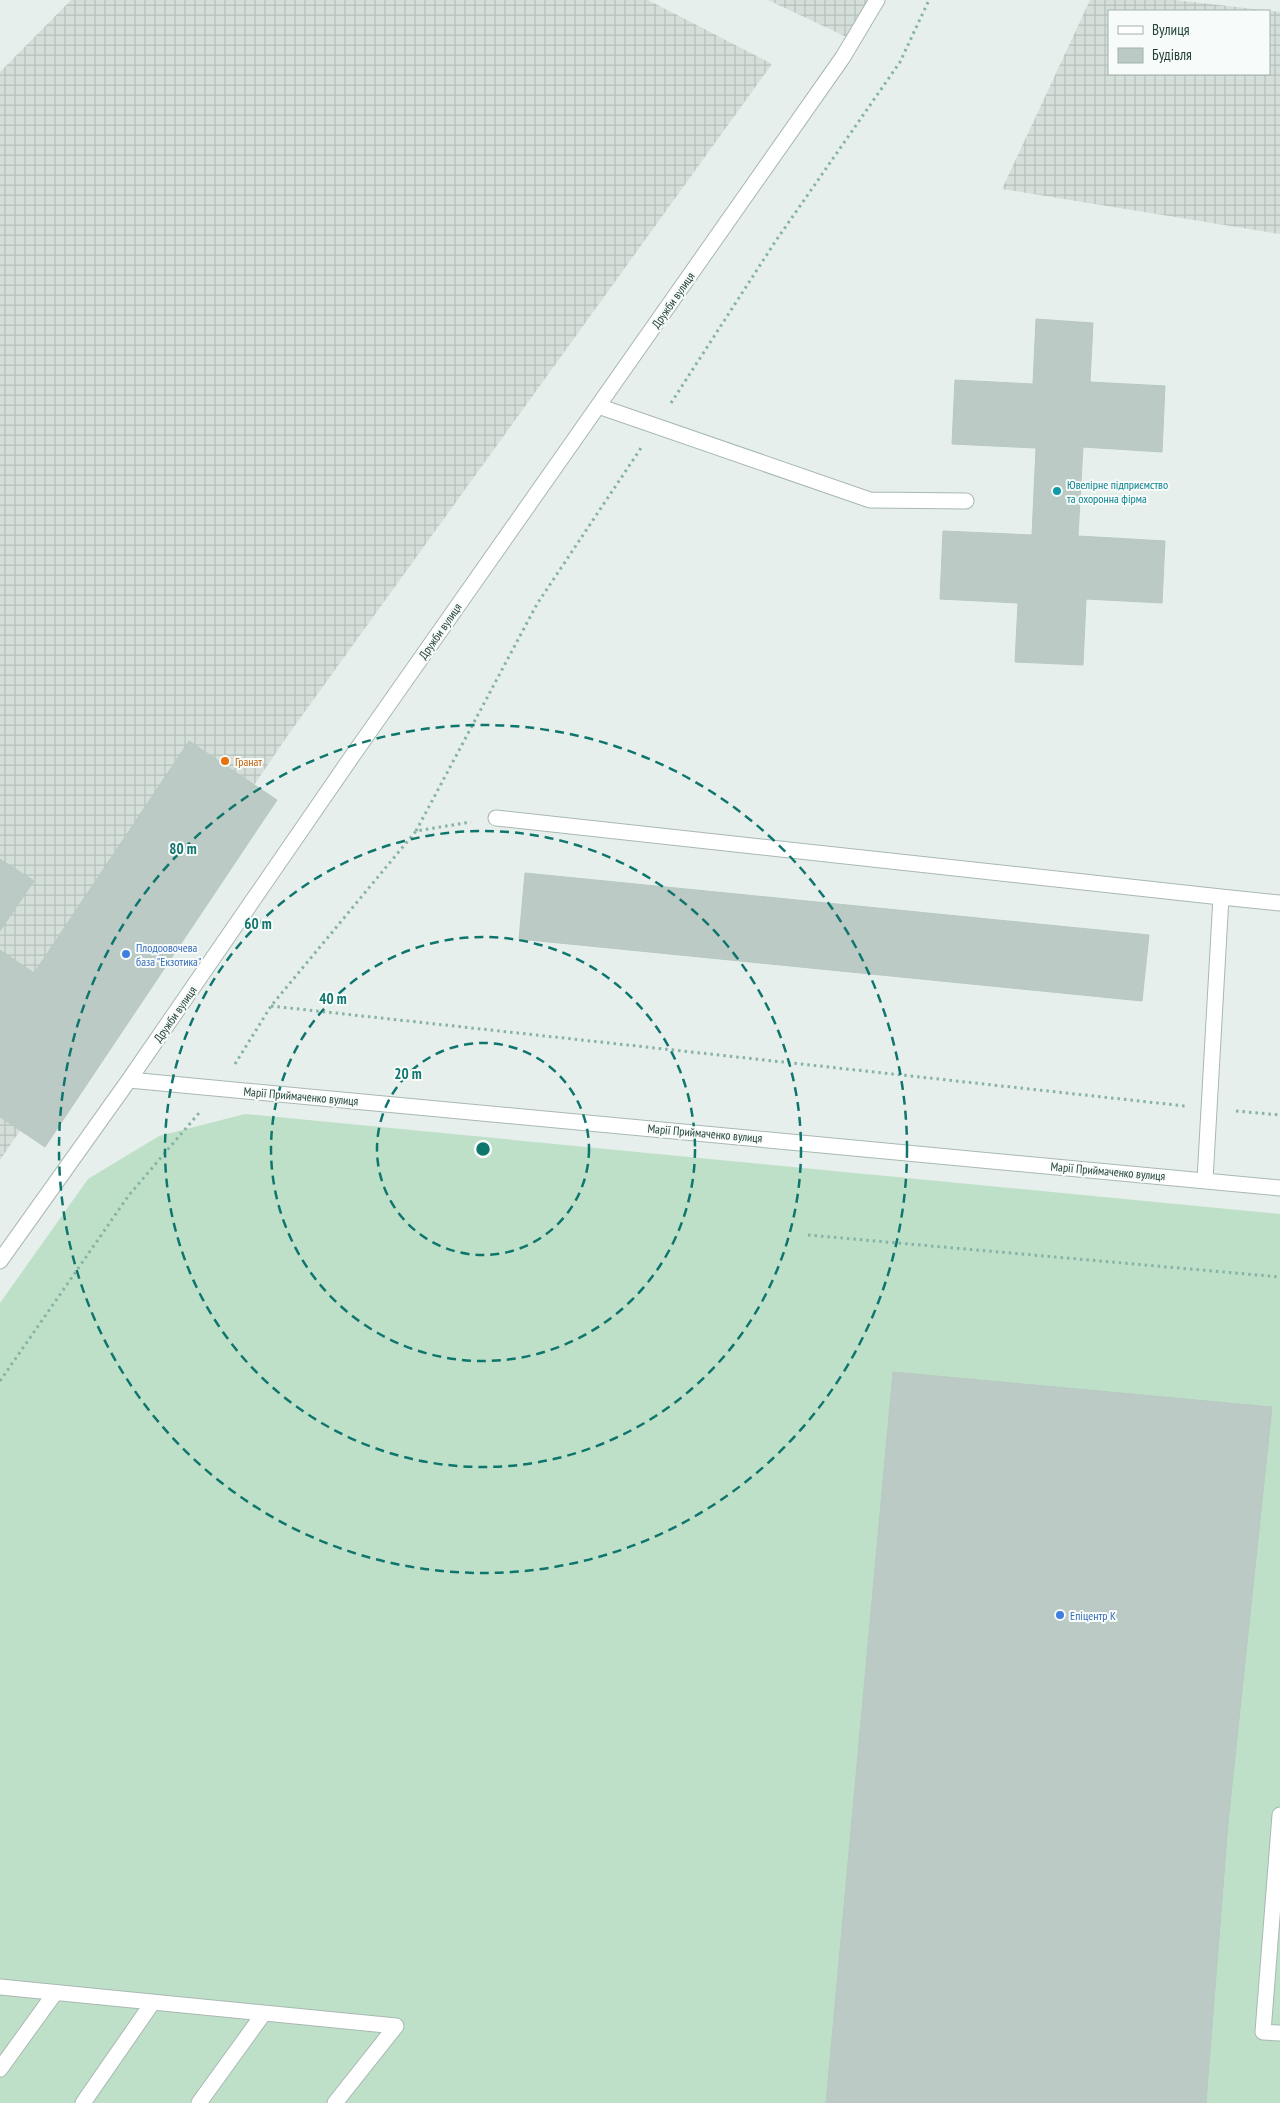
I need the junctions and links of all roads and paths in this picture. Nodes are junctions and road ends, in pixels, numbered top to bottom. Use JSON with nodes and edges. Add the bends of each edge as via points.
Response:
{"nodes":[{"id":1,"x":877,"y":0,"type":"edge"},
{"id":2,"x":598,"y":406,"type":"junction"},
{"id":3,"x":966,"y":501,"type":"dead end"},
{"id":4,"x":496,"y":818,"type":"joint"},
{"id":5,"x":1221,"y":897,"type":"junction"},
{"id":6,"x":1280,"y":903,"type":"edge"},
{"id":7,"x":271,"y":1006,"type":"junction"},
{"id":8,"x":130,"y":1080,"type":"junction"},
{"id":9,"x":220,"y":1088,"type":"junction"},
{"id":10,"x":1209,"y":1109,"type":"junction"},
{"id":11,"x":1280,"y":1115,"type":"edge"},
{"id":12,"x":1205,"y":1180,"type":"junction"},
{"id":13,"x":1280,"y":1188,"type":"edge"},
{"id":14,"x":808,"y":1235,"type":"dead end"},
{"id":15,"x":0,"y":1261,"type":"edge"},
{"id":16,"x":1280,"y":1277,"type":"edge"},
{"id":17,"x":0,"y":1381,"type":"edge"},
{"id":18,"x":1280,"y":1815,"type":"edge"},
{"id":19,"x":1278,"y":1860,"type":"edge"},
{"id":20,"x":1275,"y":1950,"type":"edge"},
{"id":21,"x":0,"y":1986,"type":"edge"},
{"id":22,"x":55,"y":1993,"type":"junction"},
{"id":23,"x":153,"y":2002,"type":"junction"},
{"id":24,"x":264,"y":2013,"type":"junction"},
{"id":25,"x":1280,"y":2033,"type":"edge"},
{"id":26,"x":0,"y":2069,"type":"edge"},
{"id":27,"x":83,"y":2103,"type":"edge"},
{"id":28,"x":199,"y":2103,"type":"edge"},
{"id":29,"x":335,"y":2103,"type":"edge"}],
"edges":[{"from":1,"to":2,"type":"street","name":"Дружби вулиця","via":[[843,57]]},
{"from":2,"to":3,"type":"street","via":[[870,500]]},
{"from":2,"to":8,"type":"street","name":"Дружби вулиця"},
{"from":4,"to":5,"type":"street"},
{"from":4,"to":7,"type":"path","via":[[416,831]]},
{"from":5,"to":6,"type":"street"},
{"from":5,"to":10,"type":"street"},
{"from":7,"to":9,"type":"path"},
{"from":7,"to":10,"type":"path"},
{"from":8,"to":9,"type":"street","name":"Марії Приймаченко вулиця"},
{"from":8,"to":15,"type":"street","name":"Дружби вулиця"},
{"from":9,"to":12,"type":"street","name":"Марії Приймаченко вулиця"},
{"from":9,"to":17,"type":"path","via":[[128,1195]]},
{"from":10,"to":11,"type":"path"},
{"from":10,"to":12,"type":"street"},
{"from":12,"to":13,"type":"street","name":"Марії Приймаченко вулиця"},
{"from":14,"to":16,"type":"path"},
{"from":18,"to":19,"type":"street"},
{"from":19,"to":20,"type":"street"},
{"from":20,"to":25,"type":"street","via":[[1263,2032]]},
{"from":21,"to":22,"type":"street"},
{"from":22,"to":23,"type":"street"},
{"from":22,"to":26,"type":"street"},
{"from":23,"to":24,"type":"street"},
{"from":23,"to":27,"type":"street"},
{"from":24,"to":28,"type":"street"},
{"from":24,"to":29,"type":"street","via":[[396,2026]]}]}
